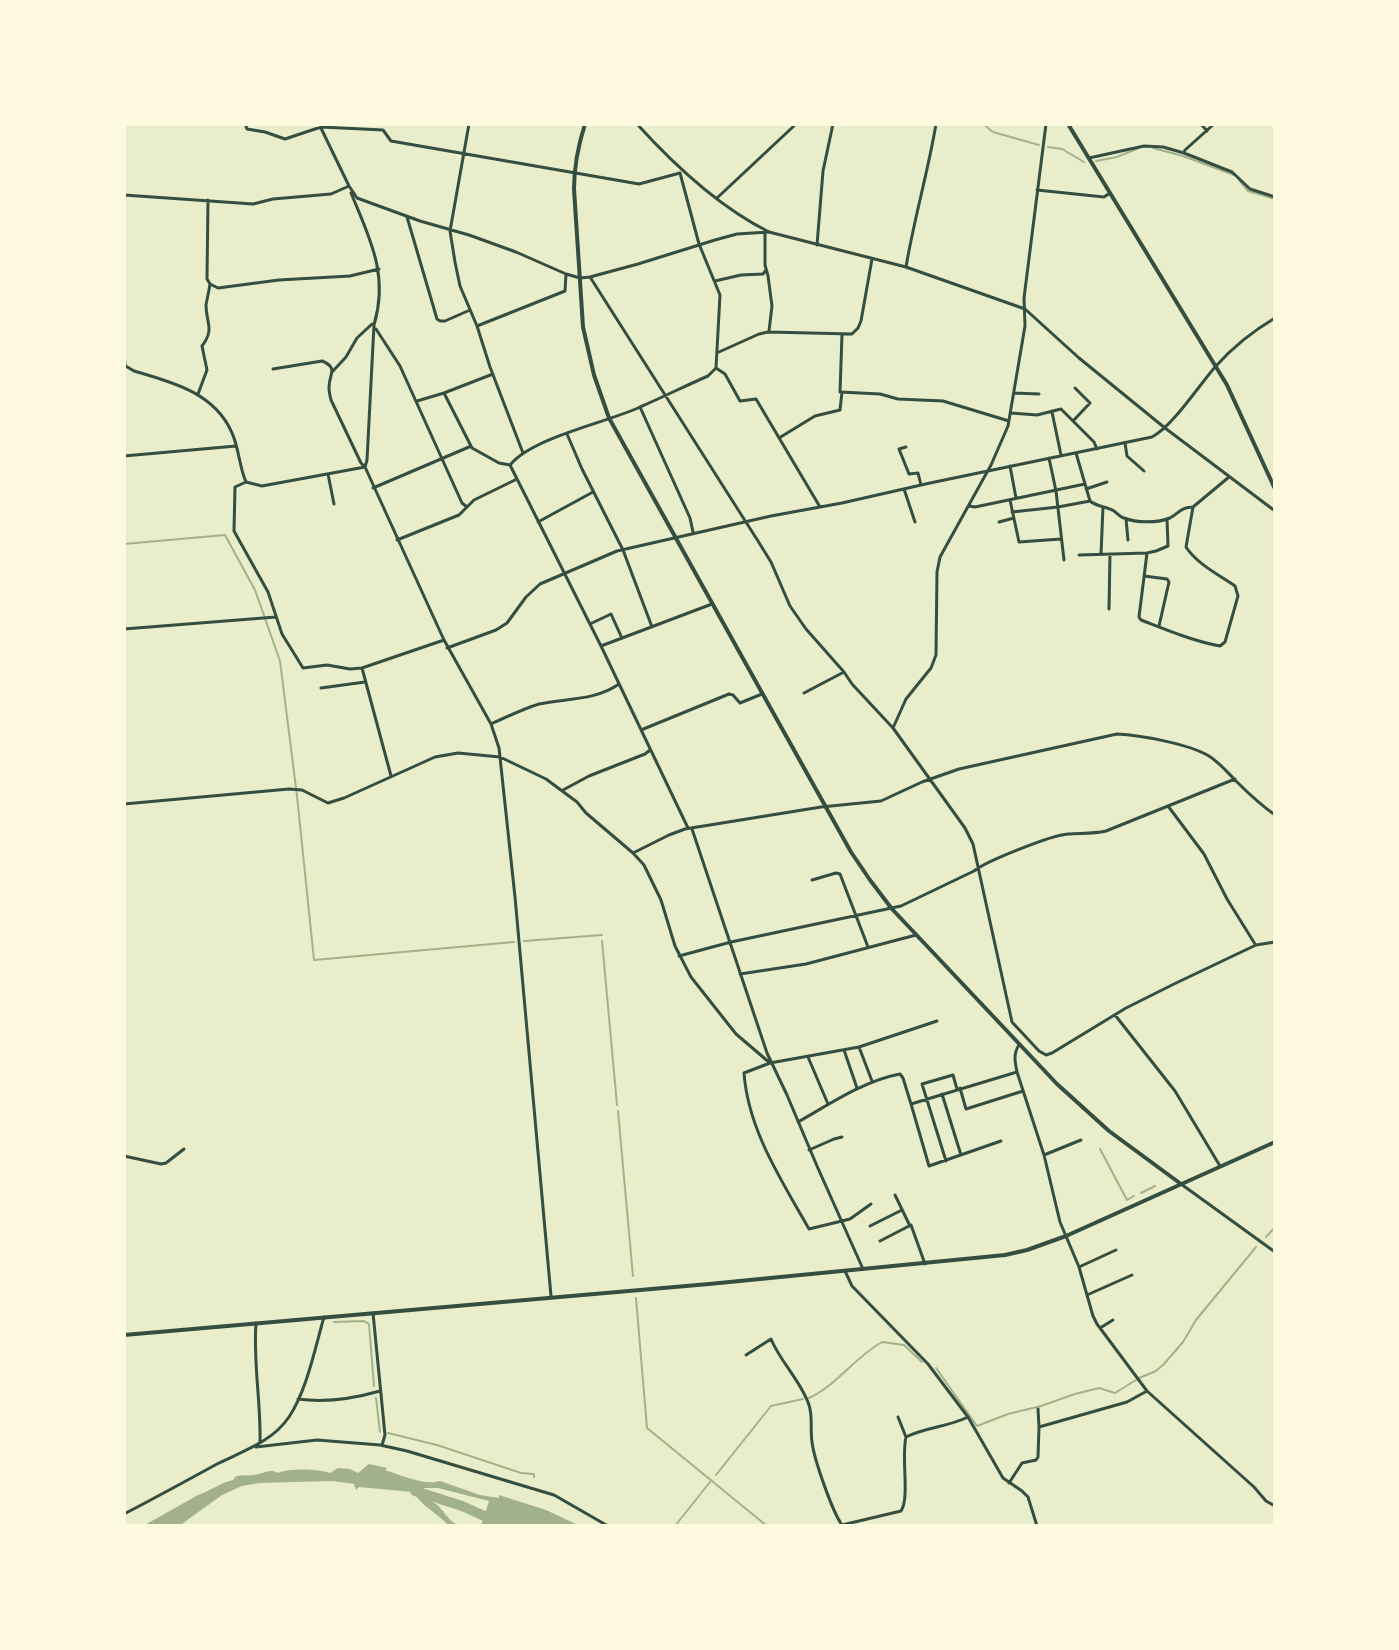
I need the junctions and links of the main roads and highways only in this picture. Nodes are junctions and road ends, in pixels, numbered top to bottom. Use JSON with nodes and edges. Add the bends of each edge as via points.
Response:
{"nodes":[{"id":1,"x":585,"y":124,"type":"edge"},
{"id":2,"x":1068,"y":124,"type":"edge"},
{"id":3,"x":1275,"y":489,"type":"edge"},
{"id":4,"x":1275,"y":1142,"type":"edge"},
{"id":5,"x":1181,"y":1184,"type":"junction"},
{"id":6,"x":124,"y":1335,"type":"edge"}],
"edges":[{"from":1,"to":5,"type":"main road","via":[[574,173],[590,360],[609,418],[762,694],[860,866],[892,909],[1057,1084],[1095,1120]]},
{"from":2,"to":3,"type":"main road","via":[[1216,366]]},
{"from":4,"to":5,"type":"main road"},
{"from":5,"to":6,"type":"main road","via":[[1066,1236],[1005,1255]]}]}
